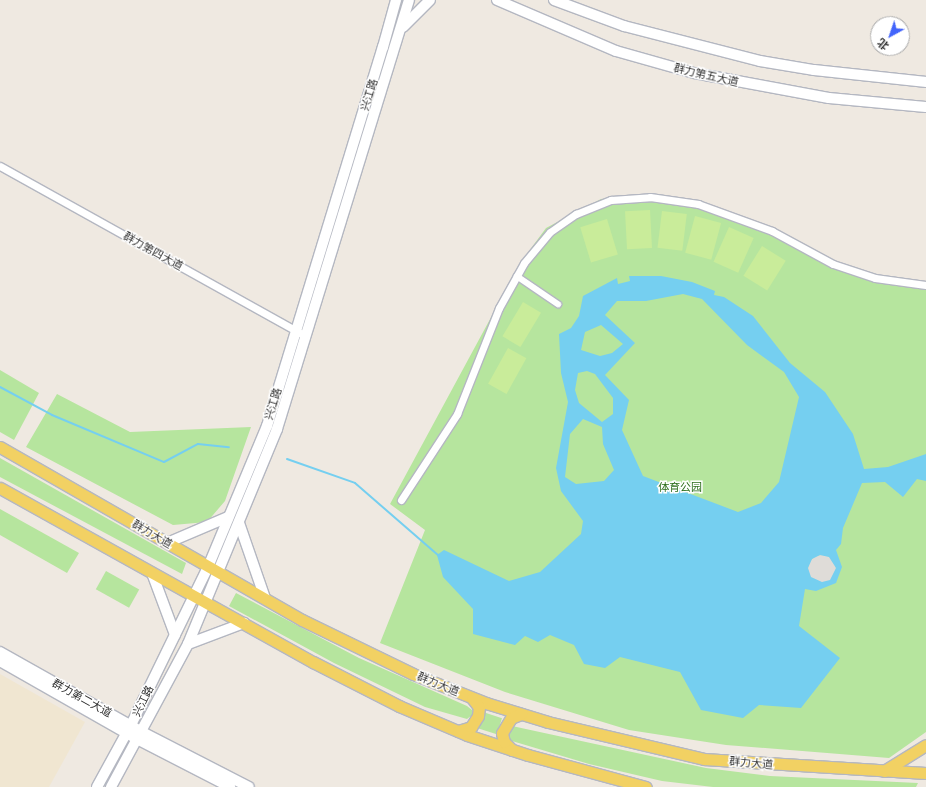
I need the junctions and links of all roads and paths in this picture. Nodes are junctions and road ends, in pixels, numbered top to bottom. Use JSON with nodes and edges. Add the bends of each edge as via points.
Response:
{"nodes":[{"id":1,"x":396,"y":0,"type":"edge"},
{"id":2,"x":409,"y":0,"type":"edge"},
{"id":3,"x":430,"y":0,"type":"edge"},
{"id":4,"x":497,"y":0,"type":"edge"},
{"id":5,"x":554,"y":0,"type":"edge"},
{"id":6,"x":401,"y":29,"type":"junction"},
{"id":7,"x":926,"y":82,"type":"edge"},
{"id":8,"x":926,"y":107,"type":"edge"},
{"id":9,"x":0,"y":166,"type":"edge"},
{"id":10,"x":516,"y":276,"type":"junction"},
{"id":11,"x":926,"y":286,"type":"edge"},
{"id":12,"x":558,"y":304,"type":"dead end"},
{"id":13,"x":301,"y":334,"type":"junction"},
{"id":14,"x":0,"y":447,"type":"edge"},
{"id":15,"x":255,"y":469,"type":"junction"},
{"id":16,"x":0,"y":488,"type":"edge"},
{"id":17,"x":401,"y":500,"type":"dead end"},
{"id":18,"x":228,"y":517,"type":"junction"},
{"id":19,"x":239,"y":523,"type":"junction"},
{"id":20,"x":167,"y":543,"type":"junction"},
{"id":21,"x":208,"y":567,"type":"junction"},
{"id":22,"x":152,"y":573,"type":"junction"},
{"id":23,"x":219,"y":573,"type":"junction"},
{"id":24,"x":194,"y":596,"type":"junction"},
{"id":25,"x":265,"y":598,"type":"junction"},
{"id":26,"x":206,"y":603,"type":"junction"},
{"id":27,"x":244,"y":623,"type":"junction"},
{"id":28,"x":175,"y":635,"type":"junction"},
{"id":29,"x":188,"y":644,"type":"junction"},
{"id":30,"x":0,"y":652,"type":"edge"},
{"id":31,"x":0,"y":660,"type":"edge"},
{"id":32,"x":472,"y":698,"type":"junction"},
{"id":33,"x":521,"y":714,"type":"junction"},
{"id":34,"x":129,"y":729,"type":"junction"},
{"id":35,"x":458,"y":731,"type":"junction"},
{"id":36,"x":139,"y":736,"type":"junction"},
{"id":37,"x":926,"y":745,"type":"edge"},
{"id":38,"x":514,"y":751,"type":"junction"},
{"id":39,"x":884,"y":771,"type":"junction"},
{"id":40,"x":926,"y":772,"type":"edge"},
{"id":41,"x":96,"y":787,"type":"edge"},
{"id":42,"x":111,"y":787,"type":"edge"},
{"id":43,"x":230,"y":787,"type":"edge"},
{"id":44,"x":249,"y":787,"type":"edge"},
{"id":45,"x":646,"y":787,"type":"edge"}],
"edges":[{"from":1,"to":13,"type":"main road","name":"兴江路"},
{"from":2,"to":6,"type":"main road","name":"兴江路"},
{"from":3,"to":6,"type":"main road"},
{"from":4,"to":8,"type":"main road","name":"群力第五大道","via":[[616,51],[694,73],[829,98]]},
{"from":5,"to":7,"type":"main road","via":[[624,26],[760,61],[814,70]]},
{"from":6,"to":13,"type":"main road","name":"兴江路"},
{"from":9,"to":13,"type":"street","name":"群力第四大道"},
{"from":10,"to":11,"type":"street","via":[[550,232],[576,214],[611,200],[650,197],[698,204],[772,231],[833,264],[904,284]]},
{"from":10,"to":12,"type":"street"},
{"from":10,"to":17,"type":"street","via":[[499,308],[457,414]]},
{"from":13,"to":15,"type":"main road","name":"兴江路","via":[[266,426]]},
{"from":13,"to":15,"type":"main road","name":"兴江路","via":[[277,429]]},
{"from":14,"to":20,"type":"main road","name":"群力大道"},
{"from":15,"to":18,"type":"main road","name":"兴江路"},
{"from":15,"to":19,"type":"main road","name":"兴江路"},
{"from":16,"to":22,"type":"main road"},
{"from":18,"to":20,"type":"main road"},
{"from":18,"to":21,"type":"main road","name":"兴江路"},
{"from":19,"to":23,"type":"main road","name":"兴江路"},
{"from":19,"to":25,"type":"main road"},
{"from":20,"to":21,"type":"main road","name":"群力大道"},
{"from":21,"to":23,"type":"main road","name":"群力大道"},
{"from":21,"to":24,"type":"main road","name":"兴江路"},
{"from":22,"to":24,"type":"main road"},
{"from":22,"to":28,"type":"main road"},
{"from":23,"to":25,"type":"main road","name":"群力大道"},
{"from":23,"to":26,"type":"main road","name":"兴江路"},
{"from":24,"to":26,"type":"main road"},
{"from":24,"to":28,"type":"main road","name":"兴江路"},
{"from":25,"to":32,"type":"main road","name":"群力大道","via":[[358,648]]},
{"from":26,"to":27,"type":"main road"},
{"from":26,"to":29,"type":"main road","name":"兴江路"},
{"from":27,"to":29,"type":"main road"},
{"from":27,"to":35,"type":"main road","via":[[374,694]]},
{"from":28,"to":34,"type":"main road","name":"兴江路"},
{"from":29,"to":36,"type":"main road","name":"兴江路"},
{"from":30,"to":34,"type":"main road","name":"群力第二大道"},
{"from":31,"to":34,"type":"main road","name":"群力第二大道"},
{"from":32,"to":33,"type":"main road","name":"群力大道"},
{"from":32,"to":35,"type":"main road","via":[[479,707],[478,716],[471,727]]},
{"from":33,"to":38,"type":"main road","via":[[511,718],[502,733],[504,742]]},
{"from":33,"to":39,"type":"main road","name":"群力大道","via":[[704,759]]},
{"from":34,"to":36,"type":"main road","name":"群力第二大道"},
{"from":34,"to":41,"type":"main road","name":"兴江路"},
{"from":35,"to":38,"type":"main road"},
{"from":36,"to":42,"type":"main road","name":"兴江路"},
{"from":36,"to":43,"type":"main road","name":"群力第二大道"},
{"from":36,"to":44,"type":"main road","name":"群力第二大道"},
{"from":37,"to":39,"type":"main road"},
{"from":38,"to":45,"type":"main road"},
{"from":39,"to":40,"type":"main road","name":"群力大道"}]}
